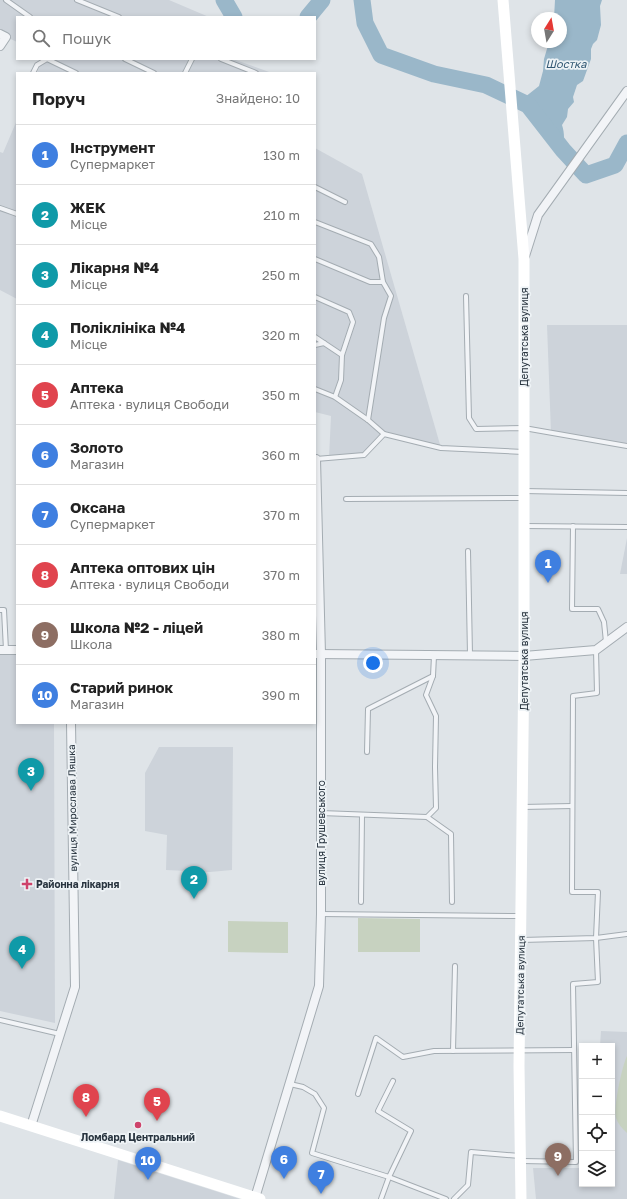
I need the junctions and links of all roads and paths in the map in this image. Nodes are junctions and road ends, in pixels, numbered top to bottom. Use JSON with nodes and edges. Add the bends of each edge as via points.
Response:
{"nodes":[{"id":1,"x":6,"y":0,"type":"edge"},
{"id":2,"x":77,"y":0,"type":"edge"},
{"id":3,"x":503,"y":0,"type":"edge"},
{"id":4,"x":29,"y":16,"type":"edge"},
{"id":5,"x":117,"y":16,"type":"edge"},
{"id":6,"x":0,"y":34,"type":"edge"},
{"id":7,"x":0,"y":46,"type":"edge"},
{"id":8,"x":45,"y":60,"type":"edge"},
{"id":9,"x":49,"y":60,"type":"edge"},
{"id":10,"x":127,"y":60,"type":"edge"},
{"id":11,"x":192,"y":60,"type":"edge"},
{"id":12,"x":224,"y":60,"type":"edge"},
{"id":13,"x":34,"y":72,"type":"edge"},
{"id":14,"x":74,"y":72,"type":"edge"},
{"id":15,"x":152,"y":72,"type":"edge"},
{"id":16,"x":186,"y":72,"type":"edge"},
{"id":17,"x":254,"y":72,"type":"edge"},
{"id":18,"x":627,"y":91,"type":"edge"},
{"id":19,"x":316,"y":188,"type":"edge"},
{"id":20,"x":345,"y":202,"type":"dead end"},
{"id":21,"x":0,"y":208,"type":"edge"},
{"id":22,"x":16,"y":214,"type":"edge"},
{"id":23,"x":316,"y":222,"type":"edge"},
{"id":24,"x":524,"y":259,"type":"junction"},
{"id":25,"x":316,"y":260,"type":"edge"},
{"id":26,"x":383,"y":282,"type":"junction"},
{"id":27,"x":466,"y":296,"type":"dead end"},
{"id":28,"x":316,"y":297,"type":"edge"},
{"id":29,"x":316,"y":338,"type":"edge"},
{"id":30,"x":324,"y":343,"type":"junction"},
{"id":31,"x":316,"y":345,"type":"edge"},
{"id":32,"x":342,"y":355,"type":"junction"},
{"id":33,"x":316,"y":389,"type":"edge"},
{"id":34,"x":335,"y":397,"type":"junction"},
{"id":35,"x":368,"y":420,"type":"junction"},
{"id":36,"x":524,"y":428,"type":"junction"},
{"id":37,"x":384,"y":434,"type":"junction"},
{"id":38,"x":627,"y":446,"type":"edge"},
{"id":39,"x":524,"y":452,"type":"junction"},
{"id":40,"x":316,"y":458,"type":"edge"},
{"id":41,"x":627,"y":493,"type":"edge"},
{"id":42,"x":524,"y":494,"type":"junction"},
{"id":43,"x":316,"y":499,"type":"edge"},
{"id":44,"x":346,"y":499,"type":"dead end"},
{"id":45,"x":524,"y":526,"type":"junction"},
{"id":46,"x":573,"y":526,"type":"junction"},
{"id":47,"x":627,"y":527,"type":"edge"},
{"id":48,"x":468,"y":551,"type":"dead end"},
{"id":49,"x":317,"y":576,"type":"edge"},
{"id":50,"x":0,"y":610,"type":"edge"},
{"id":51,"x":317,"y":610,"type":"edge"},
{"id":52,"x":627,"y":627,"type":"edge"},
{"id":53,"x":606,"y":642,"type":"junction"},
{"id":54,"x":3,"y":650,"type":"edge"},
{"id":55,"x":16,"y":650,"type":"edge"},
{"id":56,"x":596,"y":650,"type":"junction"},
{"id":57,"x":318,"y":654,"type":"edge"},
{"id":58,"x":434,"y":655,"type":"junction"},
{"id":59,"x":470,"y":655,"type":"junction"},
{"id":60,"x":524,"y":656,"type":"junction"},
{"id":61,"x":433,"y":676,"type":"junction"},
{"id":62,"x":71,"y":724,"type":"edge"},
{"id":63,"x":367,"y":752,"type":"dead end"},
{"id":64,"x":572,"y":806,"type":"junction"},
{"id":65,"x":522,"y":807,"type":"junction"},
{"id":66,"x":321,"y":813,"type":"junction"},
{"id":67,"x":362,"y":814,"type":"junction"},
{"id":68,"x":427,"y":817,"type":"junction"},
{"id":69,"x":361,"y":902,"type":"dead end"},
{"id":70,"x":452,"y":902,"type":"dead end"},
{"id":71,"x":321,"y":914,"type":"junction"},
{"id":72,"x":521,"y":916,"type":"junction"},
{"id":73,"x":627,"y":934,"type":"edge"},
{"id":74,"x":596,"y":938,"type":"junction"},
{"id":75,"x":521,"y":940,"type":"junction"},
{"id":76,"x":455,"y":966,"type":"dead end"},
{"id":77,"x":0,"y":1020,"type":"edge"},
{"id":78,"x":60,"y":1034,"type":"junction"},
{"id":79,"x":519,"y":1050,"type":"junction"},
{"id":80,"x":574,"y":1050,"type":"junction"},
{"id":81,"x":453,"y":1051,"type":"junction"},
{"id":82,"x":393,"y":1080,"type":"dead end"},
{"id":83,"x":290,"y":1084,"type":"junction"},
{"id":84,"x":358,"y":1094,"type":"dead end"},
{"id":85,"x":0,"y":1116,"type":"edge"},
{"id":86,"x":31,"y":1126,"type":"junction"},
{"id":87,"x":521,"y":1159,"type":"junction"},
{"id":88,"x":389,"y":1177,"type":"junction"},
{"id":89,"x":258,"y":1198,"type":"edge"},
{"id":90,"x":382,"y":1199,"type":"edge"},
{"id":91,"x":446,"y":1199,"type":"edge"},
{"id":92,"x":454,"y":1199,"type":"edge"},
{"id":93,"x":521,"y":1199,"type":"edge"}],
"edges":[{"from":1,"to":4,"type":"lane"},
{"from":2,"to":5,"type":"lane"},
{"from":3,"to":24,"type":"street","name":"Депутатська вулиця"},
{"from":6,"to":7,"type":"street","via":[[6,37]]},
{"from":8,"to":13,"type":"lane","via":[[37,65]]},
{"from":9,"to":14,"type":"lane"},
{"from":10,"to":15,"type":"lane"},
{"from":11,"to":16,"type":"lane"},
{"from":12,"to":17,"type":"lane"},
{"from":18,"to":24,"type":"street","via":[[538,215]]},
{"from":19,"to":20,"type":"lane"},
{"from":21,"to":22,"type":"lane"},
{"from":23,"to":26,"type":"lane","via":[[371,244],[379,257]]},
{"from":24,"to":36,"type":"street","name":"Депутатська вулиця"},
{"from":25,"to":26,"type":"lane","via":[[370,282]]},
{"from":26,"to":35,"type":"lane","via":[[391,296],[384,318]]},
{"from":27,"to":36,"type":"lane","via":[[469,418],[476,429]]},
{"from":28,"to":32,"type":"lane","via":[[349,312],[353,322]]},
{"from":29,"to":30,"type":"lane"},
{"from":30,"to":31,"type":"lane"},
{"from":30,"to":32,"type":"lane"},
{"from":32,"to":34,"type":"lane","via":[[341,380]]},
{"from":33,"to":34,"type":"lane"},
{"from":34,"to":35,"type":"lane"},
{"from":35,"to":37,"type":"lane"},
{"from":36,"to":38,"type":"lane"},
{"from":36,"to":39,"type":"street","name":"Депутатська вулиця"},
{"from":37,"to":39,"type":"lane","via":[[441,448]]},
{"from":37,"to":40,"type":"lane","via":[[364,455]]},
{"from":39,"to":42,"type":"street","name":"Депутатська вулиця"},
{"from":40,"to":43,"type":"street","name":"вулиця Грушевського"},
{"from":41,"to":42,"type":"lane"},
{"from":42,"to":44,"type":"lane"},
{"from":42,"to":45,"type":"street","name":"Депутатська вулиця"},
{"from":43,"to":49,"type":"street","name":"вулиця Грушевського"},
{"from":45,"to":46,"type":"lane"},
{"from":45,"to":60,"type":"street","name":"Депутатська вулиця"},
{"from":46,"to":47,"type":"lane"},
{"from":46,"to":53,"type":"lane","via":[[572,609],[598,609],[604,622]]},
{"from":48,"to":59,"type":"lane"},
{"from":49,"to":51,"type":"street","name":"вулиця Грушевського"},
{"from":50,"to":54,"type":"lane","via":[[4,610]]},
{"from":51,"to":57,"type":"street","name":"вулиця Грушевського"},
{"from":52,"to":53,"type":"street"},
{"from":53,"to":56,"type":"street"},
{"from":54,"to":55,"type":"street"},
{"from":56,"to":60,"type":"street"},
{"from":56,"to":64,"type":"lane","via":[[597,693],[573,696]]},
{"from":57,"to":58,"type":"street"},
{"from":57,"to":66,"type":"street","name":"вулиця Грушевського"},
{"from":58,"to":59,"type":"street"},
{"from":58,"to":61,"type":"lane"},
{"from":59,"to":60,"type":"street"},
{"from":60,"to":65,"type":"street","name":"Депутатська вулиця"},
{"from":61,"to":63,"type":"lane","via":[[368,709]]},
{"from":61,"to":68,"type":"lane","via":[[426,695],[436,716],[436,808]]},
{"from":62,"to":78,"type":"street","name":"вулиця Мирослава Ляшка","via":[[75,987]]},
{"from":64,"to":65,"type":"lane"},
{"from":64,"to":74,"type":"lane","via":[[572,892],[598,892]]},
{"from":65,"to":72,"type":"street","name":"Депутатська вулиця"},
{"from":66,"to":67,"type":"lane"},
{"from":66,"to":71,"type":"street","name":"вулиця Грушевського"},
{"from":67,"to":68,"type":"lane"},
{"from":67,"to":69,"type":"lane"},
{"from":68,"to":70,"type":"lane","via":[[451,834]]},
{"from":71,"to":72,"type":"lane"},
{"from":71,"to":83,"type":"street","name":"вулиця Грушевського","via":[[319,986]]},
{"from":72,"to":75,"type":"street","name":"Депутатська вулиця"},
{"from":73,"to":74,"type":"lane"},
{"from":74,"to":75,"type":"lane"},
{"from":74,"to":80,"type":"lane","via":[[598,982],[573,984]]},
{"from":75,"to":79,"type":"street","name":"Депутатська вулиця"},
{"from":76,"to":81,"type":"lane"},
{"from":77,"to":78,"type":"lane"},
{"from":78,"to":86,"type":"street","name":"вулиця Мирослава Ляшка"},
{"from":79,"to":80,"type":"lane"},
{"from":79,"to":81,"type":"lane"},
{"from":79,"to":87,"type":"street","name":"Депутатська вулиця"},
{"from":80,"to":87,"type":"lane","via":[[576,1162]]},
{"from":81,"to":84,"type":"lane","via":[[434,1051],[403,1057],[376,1038]]},
{"from":82,"to":88,"type":"lane","via":[[378,1111],[411,1131]]},
{"from":83,"to":88,"type":"lane","via":[[303,1087],[315,1094],[324,1108],[312,1153]]},
{"from":83,"to":89,"type":"street","name":"вулиця Грушевського"},
{"from":85,"to":86,"type":"street"},
{"from":86,"to":89,"type":"street"},
{"from":87,"to":92,"type":"lane","via":[[471,1152],[468,1185]]},
{"from":87,"to":93,"type":"street","name":"Депутатська вулиця"},
{"from":88,"to":90,"type":"lane"},
{"from":88,"to":91,"type":"lane"}]}
